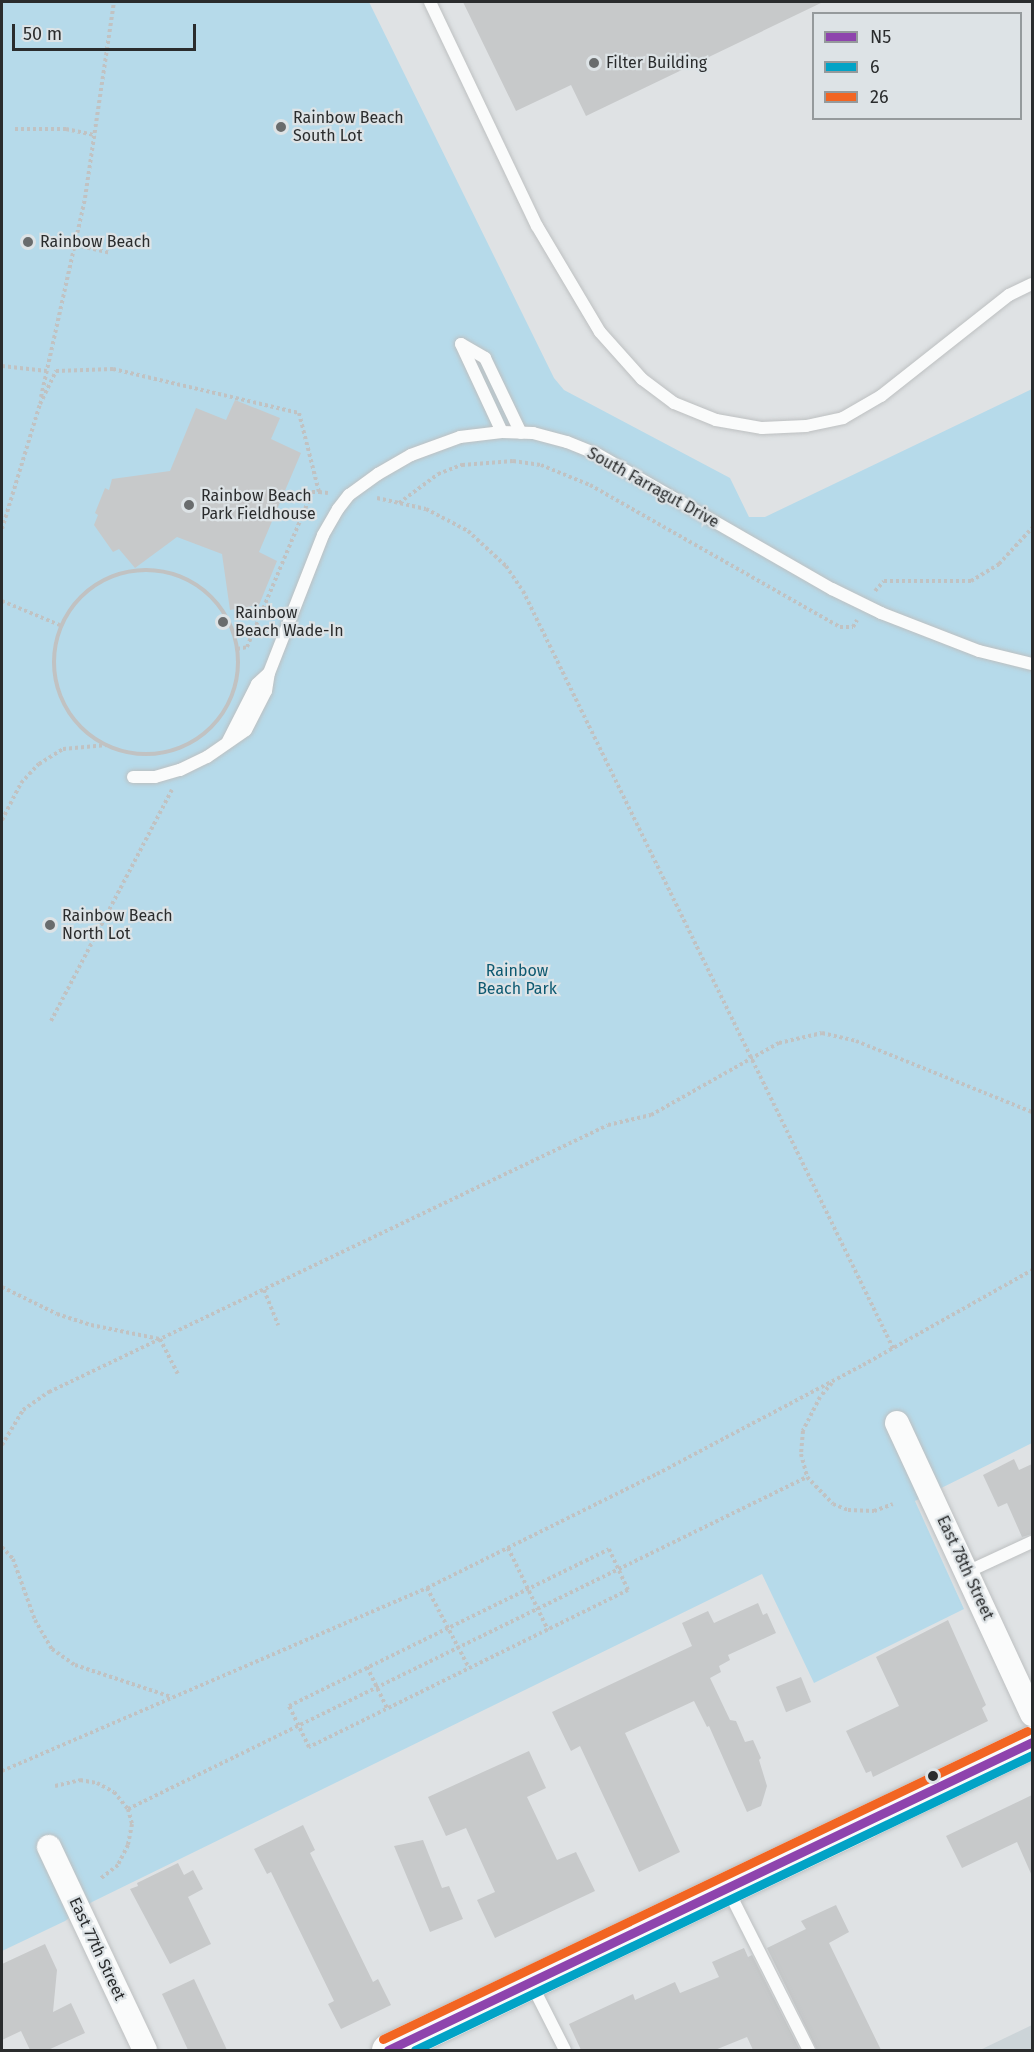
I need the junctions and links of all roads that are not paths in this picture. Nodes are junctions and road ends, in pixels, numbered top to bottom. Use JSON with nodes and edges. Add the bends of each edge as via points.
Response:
{"nodes":[{"id":1,"x":430,"y":2,"type":"edge"},
{"id":2,"x":1032,"y":284,"type":"edge"},
{"id":3,"x":502,"y":432,"type":"junction"},
{"id":4,"x":521,"y":433,"type":"junction"},
{"id":5,"x":1032,"y":664,"type":"edge"},
{"id":6,"x":133,"y":777,"type":"dead end"},
{"id":7,"x":897,"y":1423,"type":"dead end"},
{"id":8,"x":1032,"y":1542,"type":"edge"},
{"id":9,"x":967,"y":1572,"type":"junction"},
{"id":10,"x":1032,"y":1714,"type":"edge"},
{"id":11,"x":1032,"y":1742,"type":"edge"},
{"id":12,"x":48,"y":1847,"type":"dead end"},
{"id":13,"x":727,"y":1888,"type":"junction"},
{"id":14,"x":530,"y":1982,"type":"junction"},
{"id":15,"x":145,"y":2050,"type":"edge"},
{"id":16,"x":388,"y":2050,"type":"edge"},
{"id":17,"x":565,"y":2050,"type":"edge"},
{"id":18,"x":809,"y":2050,"type":"edge"}],
"edges":[{"from":1,"to":2,"type":"lane","via":[[537,226],[600,332],[642,379],[674,403],[716,420],[762,428],[806,426],[843,418],[880,396],[1009,295]]},
{"from":3,"to":4,"type":"lane","name":"South Farragut Drive"},
{"from":3,"to":4,"type":"lane","via":[[461,344],[485,358]]},
{"from":3,"to":6,"type":"lane","name":"South Farragut Drive","via":[[460,437],[411,455],[349,495],[323,535],[269,673],[266,692],[246,730],[180,770],[155,777]]},
{"from":4,"to":5,"type":"lane","name":"South Farragut Drive","via":[[567,442],[597,454],[881,613],[979,651]]},
{"from":7,"to":9,"type":"street","name":"East 78th Street"},
{"from":8,"to":9,"type":"lane"},
{"from":9,"to":10,"type":"street","name":"East 78th Street"},
{"from":11,"to":13,"type":"main road"},
{"from":12,"to":15,"type":"street","name":"East 77th Street"},
{"from":13,"to":14,"type":"main road"},
{"from":13,"to":18,"type":"lane"},
{"from":14,"to":16,"type":"main road"},
{"from":14,"to":17,"type":"lane"}]}
